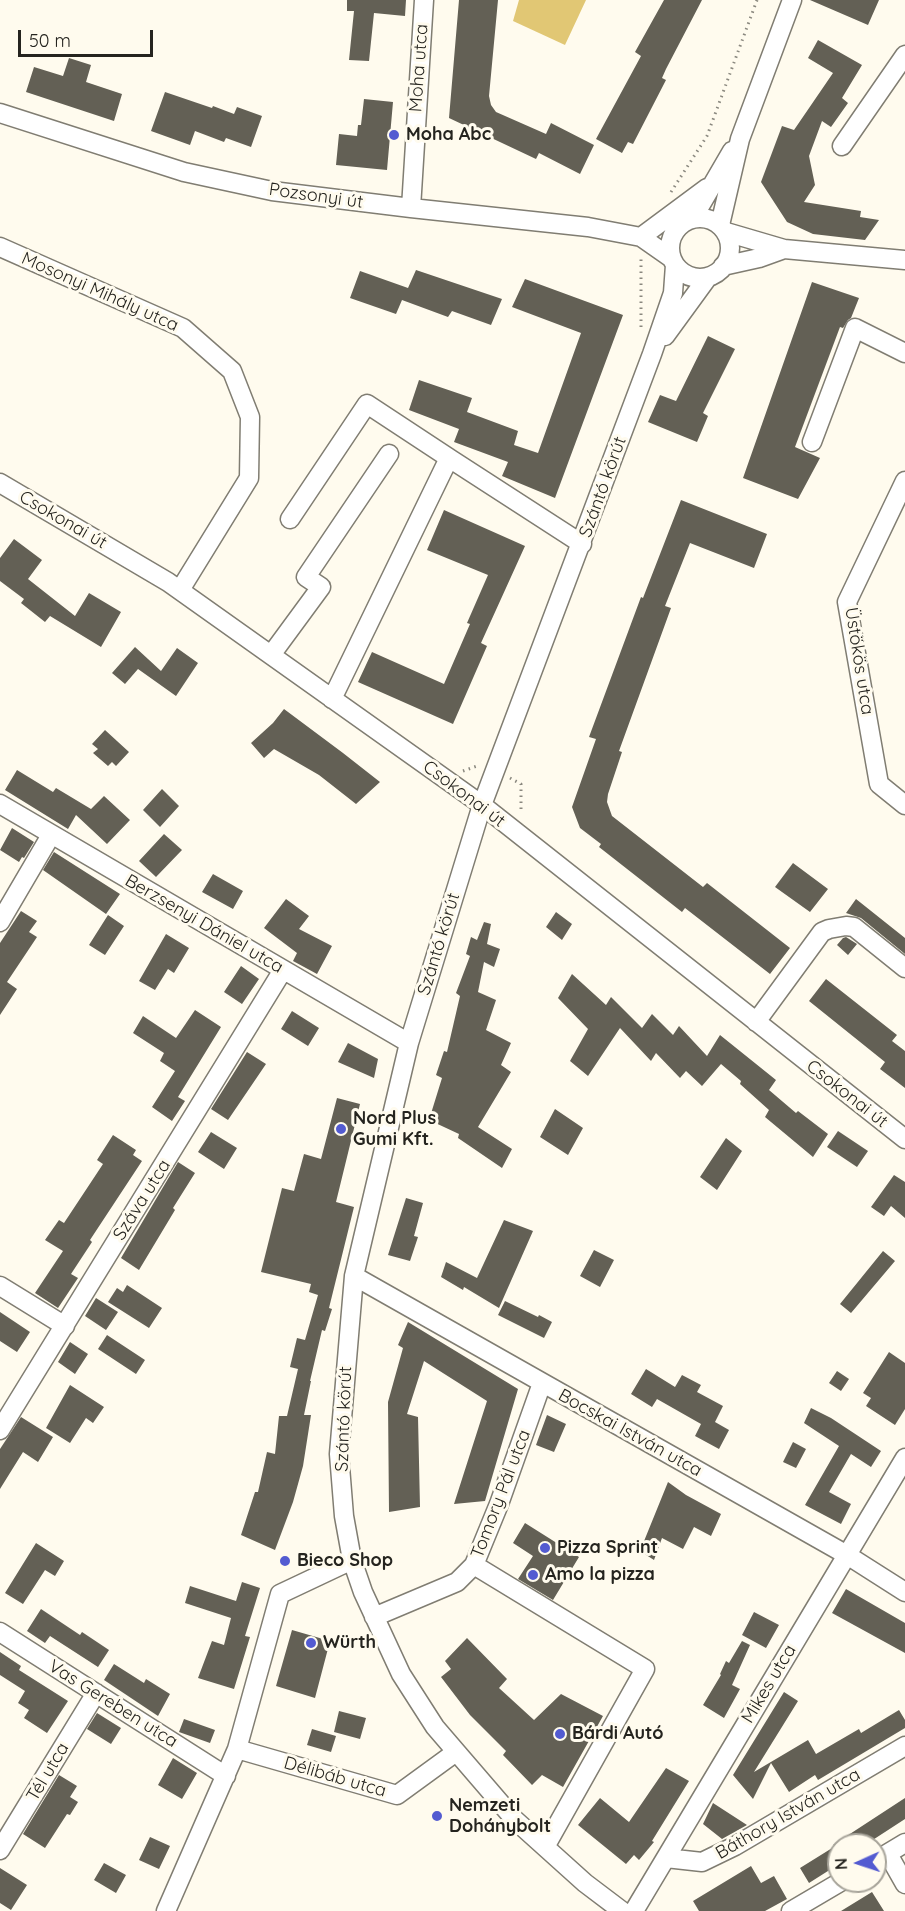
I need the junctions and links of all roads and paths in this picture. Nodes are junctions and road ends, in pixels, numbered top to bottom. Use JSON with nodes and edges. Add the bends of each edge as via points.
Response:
{"nodes":[{"id":1,"x":424,"y":0,"type":"edge"},
{"id":2,"x":757,"y":0,"type":"edge"},
{"id":3,"x":792,"y":0,"type":"edge"},
{"id":4,"x":905,"y":55,"type":"edge"},
{"id":5,"x":0,"y":113,"type":"edge"},
{"id":6,"x":740,"y":139,"type":"junction"},
{"id":7,"x":842,"y":146,"type":"dead end"},
{"id":8,"x":711,"y":185,"type":"junction"},
{"id":9,"x":665,"y":200,"type":"dead end"},
{"id":10,"x":411,"y":208,"type":"junction"},
{"id":11,"x":688,"y":220,"type":"junction"},
{"id":12,"x":723,"y":229,"type":"junction"},
{"id":13,"x":641,"y":237,"type":"junction"},
{"id":14,"x":0,"y":248,"type":"edge"},
{"id":15,"x":784,"y":249,"type":"junction"},
{"id":16,"x":905,"y":260,"type":"edge"},
{"id":17,"x":673,"y":261,"type":"junction"},
{"id":18,"x":723,"y":266,"type":"junction"},
{"id":19,"x":708,"y":277,"type":"junction"},
{"id":20,"x":905,"y":353,"type":"edge"},
{"id":21,"x":652,"y":354,"type":"junction"},
{"id":22,"x":812,"y":442,"type":"dead end"},
{"id":23,"x":389,"y":454,"type":"dead end"},
{"id":24,"x":449,"y":458,"type":"junction"},
{"id":25,"x":905,"y":481,"type":"edge"},
{"id":26,"x":0,"y":483,"type":"edge"},
{"id":27,"x":290,"y":519,"type":"dead end"},
{"id":28,"x":582,"y":544,"type":"junction"},
{"id":29,"x":180,"y":590,"type":"junction"},
{"id":30,"x":271,"y":655,"type":"junction"},
{"id":31,"x":332,"y":699,"type":"junction"},
{"id":32,"x":495,"y":770,"type":"junction"},
{"id":33,"x":0,"y":804,"type":"edge"},
{"id":34,"x":482,"y":806,"type":"junction"},
{"id":35,"x":905,"y":806,"type":"edge"},
{"id":36,"x":521,"y":817,"type":"dead end"},
{"id":37,"x":51,"y":835,"type":"junction"},
{"id":38,"x":0,"y":921,"type":"edge"},
{"id":39,"x":905,"y":968,"type":"edge"},
{"id":40,"x":283,"y":970,"type":"junction"},
{"id":41,"x":756,"y":1022,"type":"junction"},
{"id":42,"x":408,"y":1044,"type":"junction"},
{"id":43,"x":905,"y":1139,"type":"edge"},
{"id":44,"x":354,"y":1276,"type":"junction"},
{"id":45,"x":0,"y":1286,"type":"edge"},
{"id":46,"x":65,"y":1326,"type":"junction"},
{"id":47,"x":542,"y":1383,"type":"junction"},
{"id":48,"x":0,"y":1430,"type":"edge"},
{"id":49,"x":905,"y":1458,"type":"edge"},
{"id":50,"x":847,"y":1555,"type":"junction"},
{"id":51,"x":352,"y":1560,"type":"junction"},
{"id":52,"x":474,"y":1565,"type":"junction"},
{"id":53,"x":905,"y":1592,"type":"edge"},
{"id":54,"x":374,"y":1617,"type":"junction"},
{"id":55,"x":0,"y":1632,"type":"edge"},
{"id":56,"x":96,"y":1693,"type":"junction"},
{"id":57,"x":905,"y":1746,"type":"edge"},
{"id":58,"x":237,"y":1749,"type":"junction"},
{"id":59,"x":456,"y":1752,"type":"junction"},
{"id":60,"x":226,"y":1776,"type":"junction"},
{"id":61,"x":905,"y":1843,"type":"edge"},
{"id":62,"x":545,"y":1847,"type":"junction"},
{"id":63,"x":0,"y":1850,"type":"edge"},
{"id":64,"x":887,"y":1854,"type":"edge"},
{"id":65,"x":666,"y":1858,"type":"junction"},
{"id":66,"x":887,"y":1861,"type":"edge"},
{"id":67,"x":903,"y":1875,"type":"edge"},
{"id":68,"x":827,"y":1890,"type":"edge"},
{"id":69,"x":166,"y":1911,"type":"edge"},
{"id":70,"x":622,"y":1911,"type":"edge"},
{"id":71,"x":634,"y":1911,"type":"edge"},
{"id":72,"x":791,"y":1911,"type":"edge"}],
"edges":[{"from":1,"to":10,"type":"street","name":"Moha utca"},
{"from":2,"to":9,"type":"path","via":[[707,136]]},
{"from":3,"to":6,"type":"street"},
{"from":4,"to":7,"type":"street"},
{"from":5,"to":10,"type":"street","name":"Pozsonyi út","via":[[184,172],[272,191]]},
{"from":6,"to":8,"type":"street"},
{"from":6,"to":12,"type":"street"},
{"from":8,"to":11,"type":"street"},
{"from":8,"to":13,"type":"street"},
{"from":10,"to":13,"type":"street","name":"Pozsonyi út","via":[[588,227]]},
{"from":11,"to":12,"type":"street","via":[[705,218]]},
{"from":11,"to":13,"type":"street","name":"Pozsonyi út"},
{"from":11,"to":17,"type":"street","via":[[670,240]]},
{"from":12,"to":15,"type":"street"},
{"from":12,"to":18,"type":"street","via":[[730,249]]},
{"from":13,"to":17,"type":"street","name":"Pozsonyi út"},
{"from":14,"to":29,"type":"street","name":"Mosonyi Mihály utca","via":[[183,328],[232,371],[250,417],[249,478]]},
{"from":15,"to":16,"type":"street"},
{"from":15,"to":18,"type":"street"},
{"from":17,"to":19,"type":"street","via":[[689,276]]},
{"from":17,"to":21,"type":"street","name":"Szántó körút","via":[[673,293]]},
{"from":18,"to":19,"type":"street"},
{"from":19,"to":21,"type":"street","name":"Szántó körút"},
{"from":20,"to":22,"type":"street","via":[[855,328]]},
{"from":21,"to":28,"type":"street","name":"Szántó körút"},
{"from":23,"to":30,"type":"street","via":[[306,577],[321,587]]},
{"from":24,"to":27,"type":"street","via":[[367,404]]},
{"from":24,"to":28,"type":"street"},
{"from":24,"to":31,"type":"street"},
{"from":25,"to":35,"type":"street","name":"Üstökös utca","via":[[847,603],[879,784]]},
{"from":26,"to":29,"type":"street","name":"Csokonai út"},
{"from":28,"to":32,"type":"street","name":"Szántó körút"},
{"from":29,"to":30,"type":"street","name":"Csokonai út"},
{"from":30,"to":31,"type":"street","name":"Csokonai út"},
{"from":31,"to":34,"type":"street","name":"Csokonai út"},
{"from":32,"to":34,"type":"street","name":"Szántó körút"},
{"from":32,"to":36,"type":"path","via":[[521,784]]},
{"from":33,"to":37,"type":"street","name":"Berzsenyi Dániel utca"},
{"from":34,"to":41,"type":"street","name":"Csokonai út"},
{"from":34,"to":42,"type":"street","name":"Szántó körút"},
{"from":37,"to":38,"type":"street"},
{"from":37,"to":40,"type":"street","name":"Berzsenyi Dániel utca"},
{"from":39,"to":41,"type":"street","via":[[854,927],[829,929],[822,932]]},
{"from":40,"to":42,"type":"street","name":"Berzsenyi Dániel utca"},
{"from":40,"to":46,"type":"street","name":"Száva utca"},
{"from":41,"to":43,"type":"street","name":"Csokonai út"},
{"from":42,"to":44,"type":"street","name":"Szántó körút"},
{"from":44,"to":47,"type":"street","name":"Bocskai István utca"},
{"from":44,"to":51,"type":"street","name":"Szántó körút","via":[[339,1454]]},
{"from":45,"to":46,"type":"street"},
{"from":46,"to":48,"type":"street","name":"Száva utca"},
{"from":47,"to":50,"type":"street","name":"Bocskai István utca"},
{"from":47,"to":52,"type":"street","name":"Tomory Pál utca"},
{"from":49,"to":50,"type":"street","name":"Mikes utca"},
{"from":50,"to":53,"type":"street","name":"Bocskai István utca"},
{"from":50,"to":65,"type":"street","name":"Mikes utca"},
{"from":51,"to":54,"type":"street","name":"Szántó körút"},
{"from":51,"to":58,"type":"street","via":[[280,1594]]},
{"from":52,"to":54,"type":"street","name":"Tomory Pál utca","via":[[457,1582]]},
{"from":52,"to":62,"type":"street","via":[[645,1669]]},
{"from":54,"to":59,"type":"street","name":"Szántó körút","via":[[401,1674]]},
{"from":55,"to":56,"type":"street","name":"Vas Gereben utca"},
{"from":56,"to":60,"type":"street","name":"Vas Gereben utca"},
{"from":56,"to":63,"type":"street","name":"Tél utca"},
{"from":57,"to":65,"type":"street","name":"Báthory István utca","via":[[702,1862]]},
{"from":58,"to":59,"type":"street","name":"Délibáb utca","via":[[396,1795]]},
{"from":58,"to":60,"type":"street"},
{"from":59,"to":62,"type":"street","name":"Szántó körút","via":[[515,1820]]},
{"from":60,"to":69,"type":"street"},
{"from":61,"to":64,"type":"street"},
{"from":62,"to":70,"type":"street","name":"Szántó körút"},
{"from":65,"to":71,"type":"street","name":"Mikes utca"},
{"from":66,"to":67,"type":"street"},
{"from":68,"to":72,"type":"street"}]}
